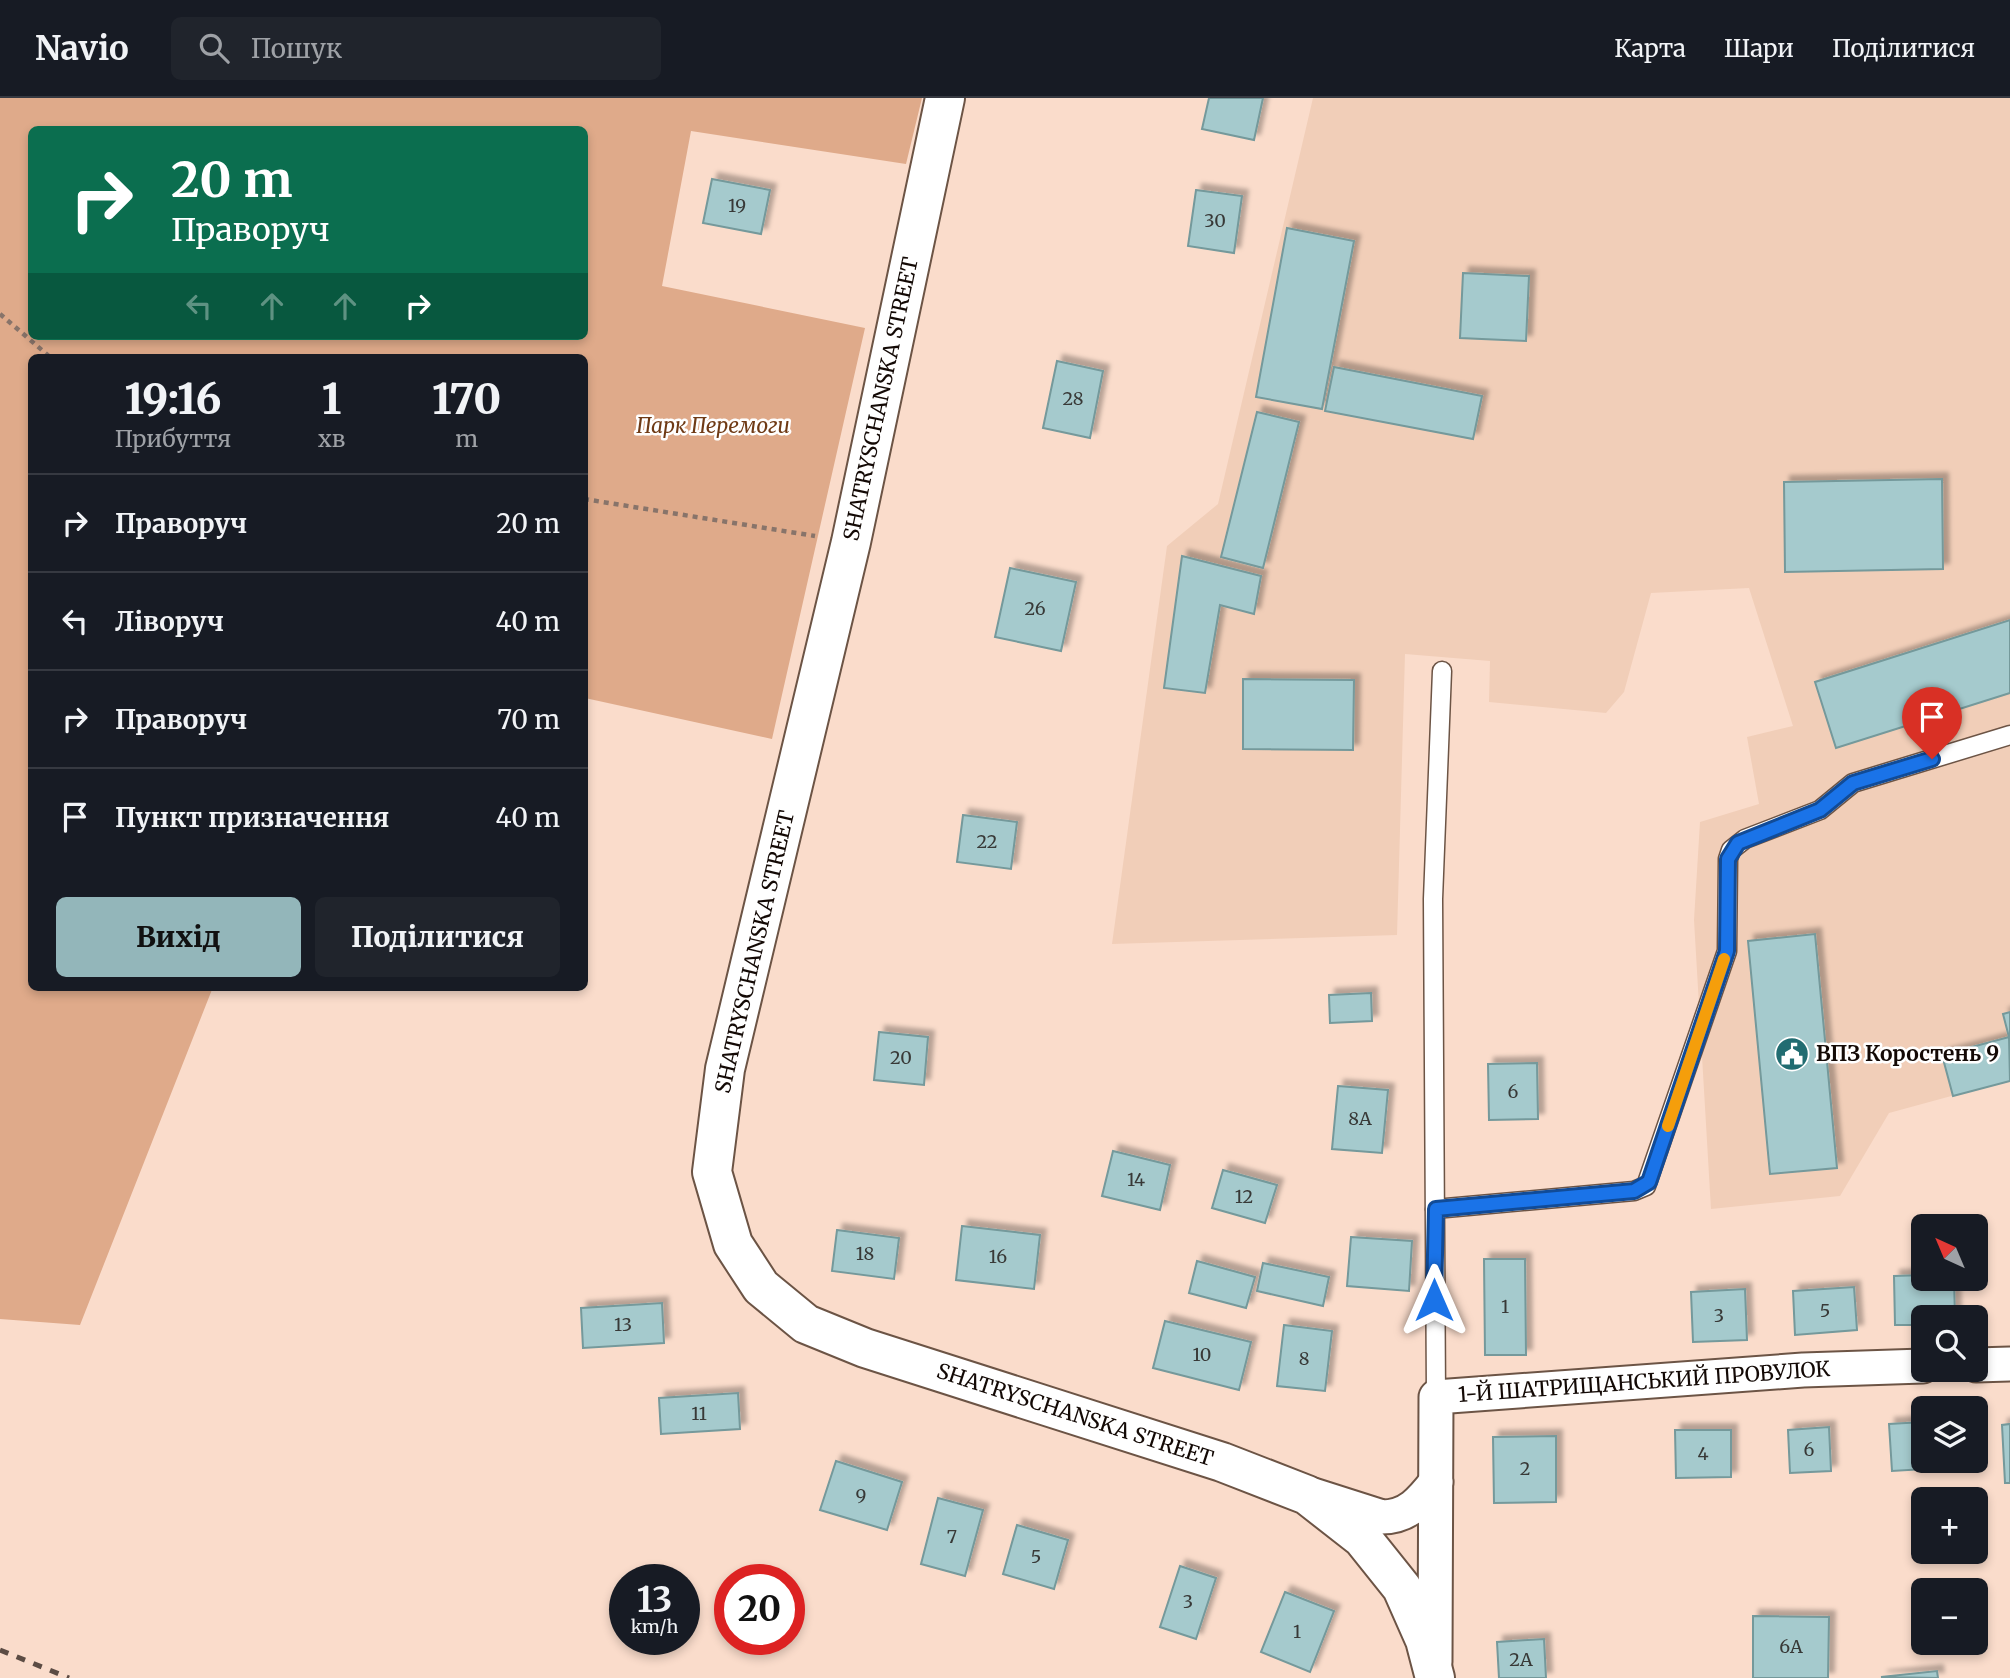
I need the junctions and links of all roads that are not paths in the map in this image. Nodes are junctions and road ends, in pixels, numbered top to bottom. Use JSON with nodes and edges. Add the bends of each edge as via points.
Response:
{"nodes":[{"id":1,"x":945,"y":98,"type":"edge"},
{"id":2,"x":1443,"y":671,"type":"dead end"},
{"id":3,"x":2010,"y":735,"type":"edge"},
{"id":4,"x":1436,"y":1209,"type":"junction"},
{"id":5,"x":2010,"y":1364,"type":"edge"},
{"id":6,"x":1988,"y":1365,"type":"edge"},
{"id":7,"x":1911,"y":1366,"type":"edge"},
{"id":8,"x":1436,"y":1397,"type":"junction"},
{"id":9,"x":1436,"y":1482,"type":"junction"},
{"id":10,"x":1294,"y":1489,"type":"junction"},
{"id":11,"x":1435,"y":1678,"type":"edge"}],
"edges":[{"from":1,"to":10,"type":"street","name":"SHATRYSCHANSKA STREET","via":[[851,542],[725,1069],[712,1172],[733,1244],[761,1287],[806,1324],[865,1348]]},
{"from":2,"to":4,"type":"lane","via":[[1433,899]]},
{"from":3,"to":4,"type":"lane","via":[[1853,783],[1820,810],[1748,837],[1731,850],[1727,951],[1646,1186],[1634,1191]]},
{"from":4,"to":8,"type":"lane"},
{"from":5,"to":6,"type":"street"},
{"from":7,"to":8,"type":"street","name":"1-Й ШАТРИЩАНСЬКИЙ ПРОВУЛОК"},
{"from":8,"to":9,"type":"street","name":"1-Й ШАТРИЩАНСЬКИЙ ПРОВУЛОК"},
{"from":9,"to":10,"type":"street","via":[[1418,1504],[1394,1517]]},
{"from":9,"to":11,"type":"street","name":"1-Й ШАТРИЩАНСЬКИЙ ПРОВУЛОК"},
{"from":10,"to":11,"type":"street","name":"SHATRYSCHANSKA STREET","via":[[1340,1518],[1383,1562],[1418,1620]]}]}
